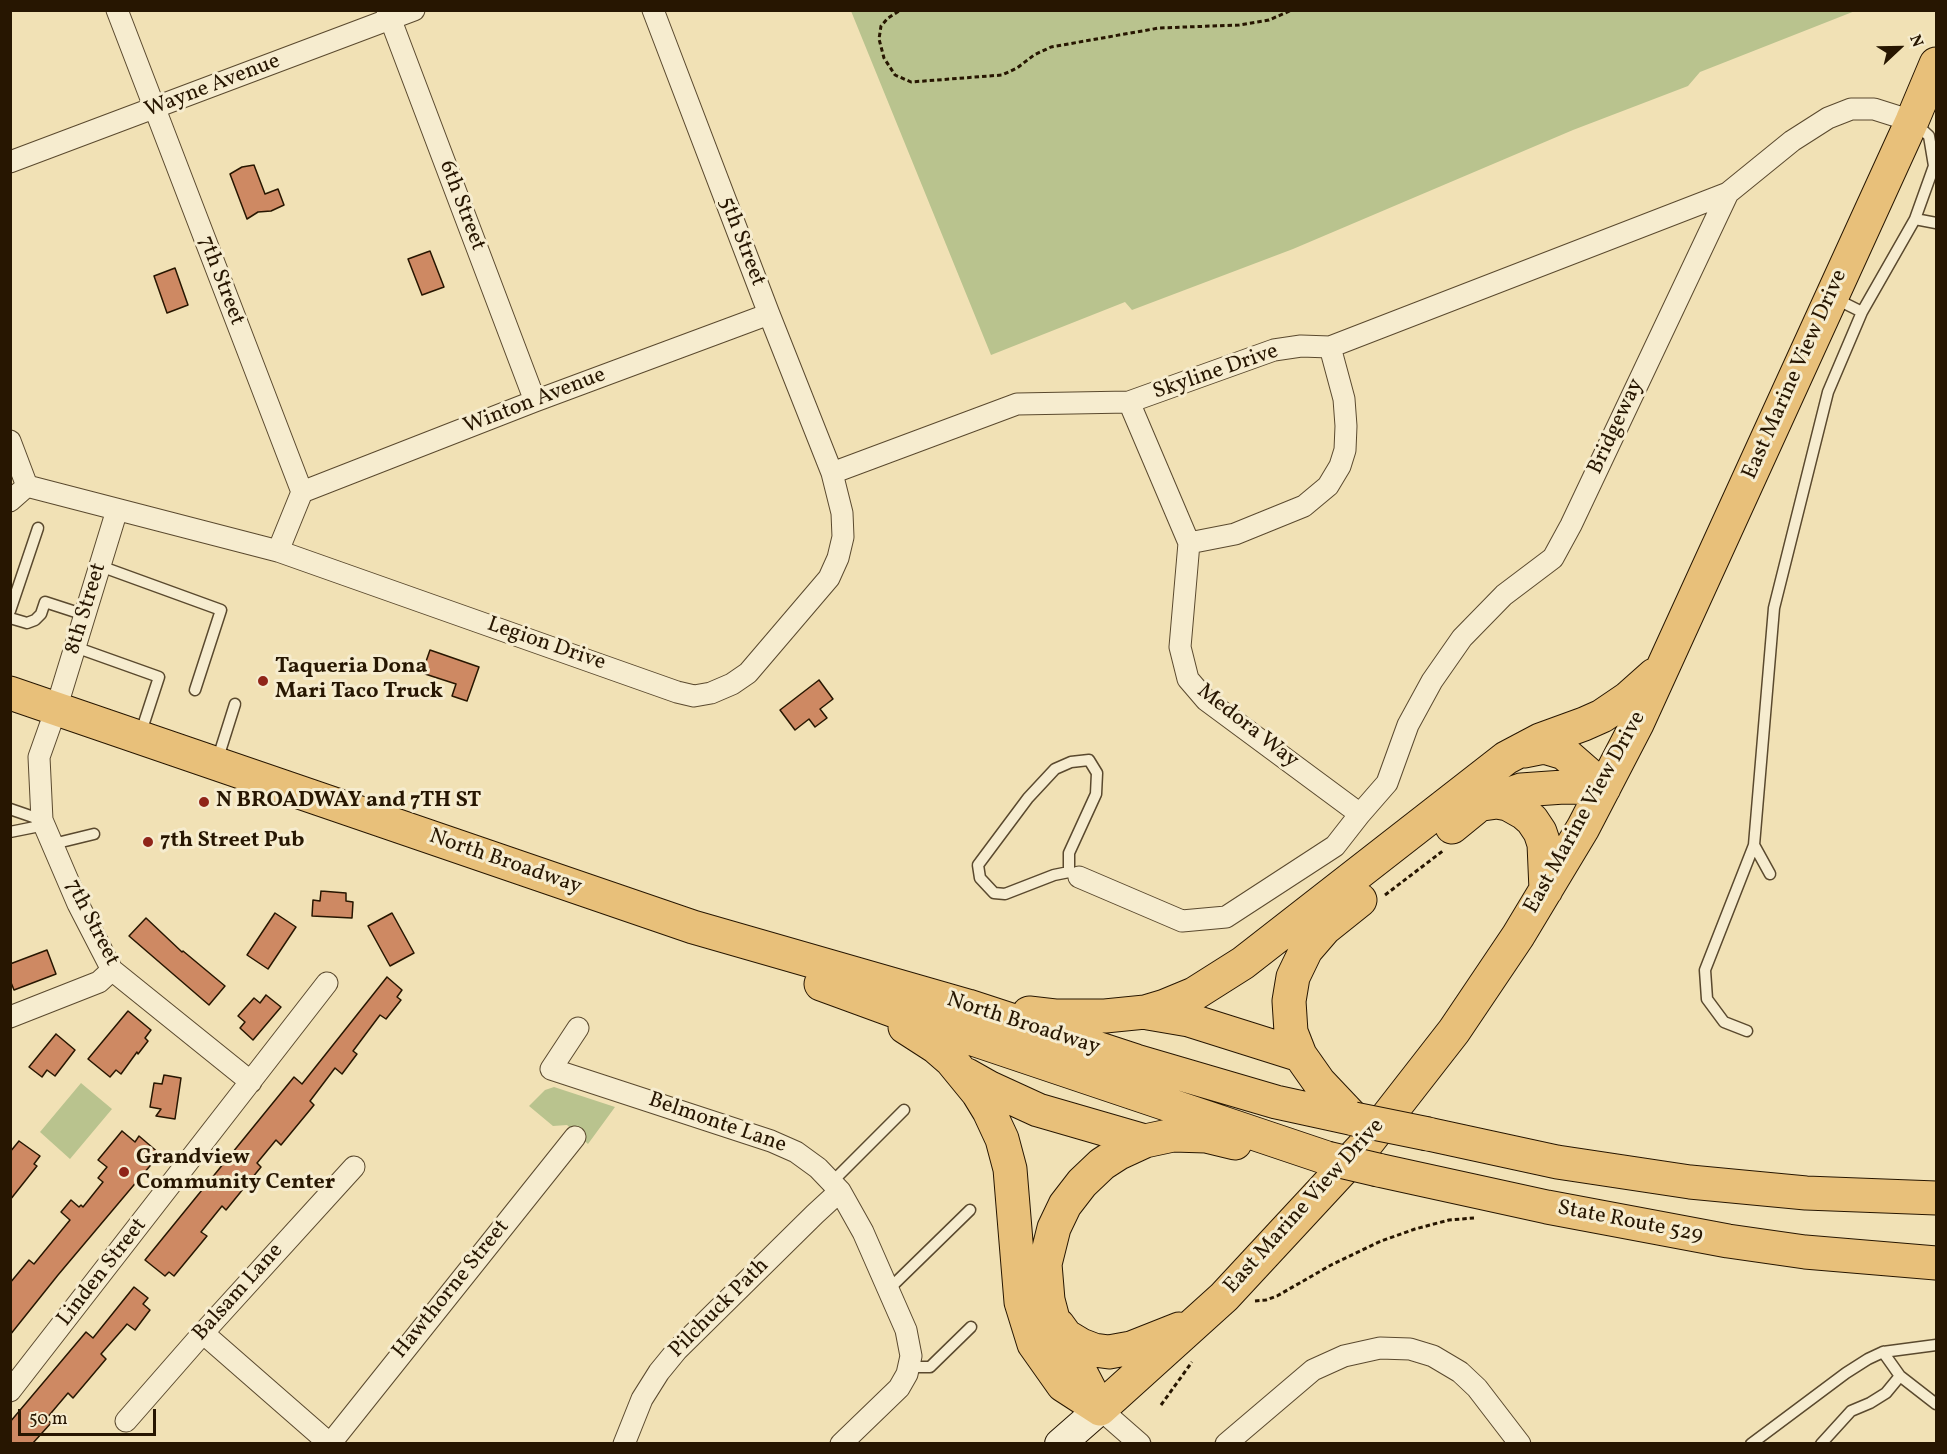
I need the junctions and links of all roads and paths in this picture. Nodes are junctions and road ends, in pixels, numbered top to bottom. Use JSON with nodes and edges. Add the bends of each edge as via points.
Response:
{"nodes":[{"id":1,"x":117,"y":10,"type":"edge"},
{"id":2,"x":414,"y":10,"type":"edge"},
{"id":3,"x":653,"y":10,"type":"edge"},
{"id":4,"x":906,"y":10,"type":"edge"},
{"id":5,"x":1292,"y":10,"type":"edge"},
{"id":6,"x":389,"y":15,"type":"edge"},
{"id":7,"x":1936,"y":64,"type":"edge"},
{"id":8,"x":154,"y":110,"type":"junction"},
{"id":9,"x":1912,"y":121,"type":"junction"},
{"id":10,"x":10,"y":162,"type":"edge"},
{"id":11,"x":1728,"y":193,"type":"junction"},
{"id":12,"x":1916,"y":219,"type":"junction"},
{"id":13,"x":1936,"y":223,"type":"edge"},
{"id":14,"x":1832,"y":297,"type":"junction"},
{"id":15,"x":1862,"y":312,"type":"junction"},
{"id":16,"x":769,"y":314,"type":"junction"},
{"id":17,"x":1330,"y":347,"type":"junction"},
{"id":18,"x":535,"y":401,"type":"junction"},
{"id":19,"x":1130,"y":402,"type":"junction"},
{"id":20,"x":10,"y":441,"type":"edge"},
{"id":21,"x":832,"y":473,"type":"junction"},
{"id":22,"x":27,"y":486,"type":"junction"},
{"id":23,"x":302,"y":492,"type":"junction"},
{"id":24,"x":10,"y":501,"type":"edge"},
{"id":25,"x":117,"y":510,"type":"junction"},
{"id":26,"x":38,"y":528,"type":"dead end"},
{"id":27,"x":1189,"y":543,"type":"junction"},
{"id":28,"x":278,"y":551,"type":"junction"},
{"id":29,"x":100,"y":566,"type":"junction"},
{"id":30,"x":10,"y":612,"type":"edge"},
{"id":31,"x":85,"y":615,"type":"junction"},
{"id":32,"x":10,"y":618,"type":"edge"},
{"id":33,"x":75,"y":647,"type":"junction"},
{"id":34,"x":1664,"y":666,"type":"junction"},
{"id":35,"x":195,"y":690,"type":"dead end"},
{"id":36,"x":10,"y":693,"type":"edge"},
{"id":37,"x":235,"y":705,"type":"dead end"},
{"id":38,"x":56,"y":709,"type":"junction"},
{"id":39,"x":140,"y":738,"type":"junction"},
{"id":40,"x":1506,"y":758,"type":"junction"},
{"id":41,"x":216,"y":764,"type":"junction"},
{"id":42,"x":1604,"y":789,"type":"junction"},
{"id":43,"x":1479,"y":805,"type":"junction"},
{"id":44,"x":10,"y":809,"type":"edge"},
{"id":45,"x":1360,"y":814,"type":"junction"},
{"id":46,"x":47,"y":830,"type":"junction"},
{"id":47,"x":10,"y":832,"type":"edge"},
{"id":48,"x":94,"y":834,"type":"dead end"},
{"id":49,"x":1451,"y":844,"type":"dead end"},
{"id":50,"x":1754,"y":845,"type":"junction"},
{"id":51,"x":1074,"y":874,"type":"junction"},
{"id":52,"x":1770,"y":874,"type":"dead end"},
{"id":53,"x":1546,"y":890,"type":"junction"},
{"id":54,"x":1377,"y":900,"type":"dead end"},
{"id":55,"x":693,"y":927,"type":"junction"},
{"id":56,"x":112,"y":970,"type":"junction"},
{"id":57,"x":327,"y":983,"type":"dead end"},
{"id":58,"x":828,"y":987,"type":"junction"},
{"id":59,"x":968,"y":1006,"type":"junction"},
{"id":60,"x":1145,"y":1012,"type":"junction"},
{"id":61,"x":10,"y":1017,"type":"edge"},
{"id":62,"x":578,"y":1028,"type":"dead end"},
{"id":63,"x":1747,"y":1031,"type":"dead end"},
{"id":64,"x":1300,"y":1055,"type":"junction"},
{"id":65,"x":963,"y":1073,"type":"junction"},
{"id":66,"x":251,"y":1082,"type":"junction"},
{"id":67,"x":904,"y":1110,"type":"dead end"},
{"id":68,"x":1354,"y":1119,"type":"junction"},
{"id":69,"x":575,"y":1137,"type":"dead end"},
{"id":70,"x":1145,"y":1141,"type":"junction"},
{"id":71,"x":1327,"y":1158,"type":"junction"},
{"id":72,"x":354,"y":1167,"type":"dead end"},
{"id":73,"x":836,"y":1187,"type":"junction"},
{"id":74,"x":1936,"y":1198,"type":"edge"},
{"id":75,"x":970,"y":1210,"type":"dead end"},
{"id":76,"x":1484,"y":1217,"type":"dead end"},
{"id":77,"x":1936,"y":1263,"type":"edge"},
{"id":78,"x":888,"y":1290,"type":"junction"},
{"id":79,"x":1250,"y":1301,"type":"dead end"},
{"id":80,"x":1053,"y":1319,"type":"junction"},
{"id":81,"x":1200,"y":1320,"type":"junction"},
{"id":82,"x":971,"y":1327,"type":"dead end"},
{"id":83,"x":203,"y":1333,"type":"junction"},
{"id":84,"x":1936,"y":1345,"type":"edge"},
{"id":85,"x":1883,"y":1353,"type":"junction"},
{"id":86,"x":908,"y":1367,"type":"junction"},
{"id":87,"x":1900,"y":1376,"type":"junction"},
{"id":88,"x":15,"y":1378,"type":"edge"},
{"id":89,"x":1936,"y":1404,"type":"edge"},
{"id":90,"x":1100,"y":1409,"type":"junction"},
{"id":91,"x":126,"y":1421,"type":"dead end"},
{"id":92,"x":1515,"y":1436,"type":"edge"},
{"id":93,"x":330,"y":1443,"type":"edge"},
{"id":94,"x":624,"y":1443,"type":"edge"},
{"id":95,"x":841,"y":1443,"type":"edge"},
{"id":96,"x":1060,"y":1443,"type":"edge"},
{"id":97,"x":1140,"y":1443,"type":"edge"},
{"id":98,"x":1226,"y":1443,"type":"edge"},
{"id":99,"x":1751,"y":1443,"type":"edge"},
{"id":100,"x":1821,"y":1443,"type":"edge"}],
"edges":[{"from":1,"to":8,"type":"street","name":"7th Street"},
{"from":2,"to":6,"type":"street","name":"Wayne Avenue"},
{"from":3,"to":16,"type":"street","name":"5th Street"},
{"from":4,"to":5,"type":"path","via":[[888,18],[881,26],[879,39],[884,58],[895,75],[919,82],[1002,75],[1051,47],[1159,28],[1239,25],[1269,20]]},
{"from":6,"to":8,"type":"street","name":"Wayne Avenue"},
{"from":6,"to":18,"type":"street","name":"6th Street"},
{"from":7,"to":9,"type":"main road","name":"East Marine View Drive"},
{"from":8,"to":10,"type":"street","name":"Wayne Avenue"},
{"from":8,"to":23,"type":"street","name":"7th Street"},
{"from":9,"to":11,"type":"street","name":"Bridgeway","via":[[1874,109],[1851,109],[1828,118],[1792,141]]},
{"from":9,"to":12,"type":"lane","via":[[1929,136],[1934,166]]},
{"from":9,"to":14,"type":"main road","name":"East Marine View Drive"},
{"from":11,"to":17,"type":"street","name":"Skyline Drive"},
{"from":11,"to":45,"type":"street","name":"Bridgeway","via":[[1553,558],[1504,595],[1462,638],[1408,725],[1388,783]]},
{"from":12,"to":13,"type":"lane"},
{"from":12,"to":15,"type":"lane"},
{"from":14,"to":15,"type":"lane"},
{"from":14,"to":34,"type":"main road","name":"East Marine View Drive"},
{"from":15,"to":50,"type":"lane","via":[[1828,392],[1774,608]]},
{"from":16,"to":18,"type":"street","name":"Winton Avenue"},
{"from":16,"to":21,"type":"street","name":"5th Street"},
{"from":17,"to":19,"type":"street","name":"Skyline Drive","via":[[1274,350]]},
{"from":17,"to":27,"type":"street","via":[[1344,399],[1346,426],[1345,450],[1328,486],[1304,506],[1234,534]]},
{"from":18,"to":23,"type":"street","name":"Winton Avenue"},
{"from":19,"to":21,"type":"street","name":"Skyline Drive","via":[[1017,404]]},
{"from":19,"to":27,"type":"street","name":"Medora Way"},
{"from":20,"to":22,"type":"street"},
{"from":21,"to":28,"type":"street","name":"Legion Drive","via":[[842,513],[843,537],[829,578],[748,673],[711,693],[694,696]]},
{"from":22,"to":24,"type":"street"},
{"from":22,"to":25,"type":"street","name":"Legion Drive"},
{"from":23,"to":28,"type":"street"},
{"from":25,"to":28,"type":"street","name":"Legion Drive"},
{"from":25,"to":29,"type":"street","name":"8th Street"},
{"from":26,"to":30,"type":"lane"},
{"from":27,"to":45,"type":"street","name":"Medora Way","via":[[1180,647],[1188,679],[1206,700]]},
{"from":29,"to":31,"type":"street","name":"8th Street"},
{"from":29,"to":35,"type":"lane","via":[[221,610]]},
{"from":31,"to":32,"type":"lane","via":[[45,602],[35,620],[27,623]]},
{"from":31,"to":33,"type":"street","name":"8th Street"},
{"from":33,"to":38,"type":"street","name":"8th Street"},
{"from":33,"to":39,"type":"lane","via":[[159,676]]},
{"from":34,"to":40,"type":"main road","via":[[1602,716]]},
{"from":34,"to":42,"type":"main road","name":"East Marine View Drive"},
{"from":36,"to":38,"type":"main road","name":"North Broadway"},
{"from":37,"to":41,"type":"lane"},
{"from":38,"to":39,"type":"main road","name":"North Broadway"},
{"from":38,"to":46,"type":"street","name":"7th Street","via":[[39,757]]},
{"from":39,"to":41,"type":"main road","name":"North Broadway"},
{"from":40,"to":42,"type":"main road","via":[[1535,748],[1555,749]]},
{"from":40,"to":60,"type":"main road","via":[[1226,975],[1181,1000]]},
{"from":41,"to":55,"type":"main road","name":"North Broadway"},
{"from":42,"to":43,"type":"main road","via":[[1532,789]]},
{"from":42,"to":53,"type":"main road","name":"East Marine View Drive"},
{"from":43,"to":53,"type":"main road","via":[[1508,804],[1532,820],[1544,844]]},
{"from":43,"to":64,"type":"main road","via":[[1326,928],[1306,950],[1293,977],[1289,1001],[1291,1032]]},
{"from":44,"to":46,"type":"lane"},
{"from":45,"to":51,"type":"street","name":"Bridgeway","via":[[1335,846],[1226,917],[1182,921]]},
{"from":46,"to":47,"type":"lane"},
{"from":46,"to":48,"type":"lane"},
{"from":46,"to":56,"type":"street","name":"7th Street","via":[[78,904]]},
{"from":49,"to":54,"type":"path"},
{"from":50,"to":52,"type":"lane"},
{"from":50,"to":63,"type":"lane","via":[[1705,970],[1707,999],[1724,1022]]},
{"from":51,"to":51,"type":"lane","via":[[1054,875],[1005,894],[994,893],[980,878],[978,865],[1028,798],[1055,770],[1071,762],[1089,760],[1097,773],[1096,794],[1070,853]]},
{"from":53,"to":81,"type":"main road","name":"East Marine View Drive","via":[[1460,1021],[1366,1144]]},
{"from":55,"to":58,"type":"main road","name":"North Broadway"},
{"from":55,"to":59,"type":"main road","name":"North Broadway"},
{"from":56,"to":61,"type":"street","via":[[99,982]]},
{"from":56,"to":66,"type":"street","name":"7th Street"},
{"from":57,"to":66,"type":"street","name":"Linden Street"},
{"from":58,"to":65,"type":"main road","via":[[912,1030]]},
{"from":58,"to":71,"type":"main road","name":"North Broadway"},
{"from":59,"to":60,"type":"main road","via":[[1055,1016]]},
{"from":59,"to":68,"type":"main road","name":"North Broadway","via":[[1276,1102]]},
{"from":60,"to":64,"type":"main road","via":[[1189,1020]]},
{"from":62,"to":73,"type":"street","name":"Belmonte Lane","via":[[551,1068],[771,1141],[796,1152]]},
{"from":64,"to":68,"type":"main road"},
{"from":65,"to":70,"type":"main road","via":[[1038,1110]]},
{"from":65,"to":90,"type":"main road","via":[[989,1111],[1010,1169],[1021,1302],[1034,1344],[1062,1385]]},
{"from":66,"to":88,"type":"street","name":"Linden Street"},
{"from":67,"to":73,"type":"lane"},
{"from":68,"to":74,"type":"main road","name":"State Route 529","bridge":true,"via":[[1557,1162],[1690,1182],[1806,1194]]},
{"from":69,"to":93,"type":"street","name":"Hawthorne Street"},
{"from":70,"to":71,"type":"main road","via":[[1173,1135],[1206,1136],[1266,1150]]},
{"from":70,"to":80,"type":"main road","via":[[1102,1164],[1065,1205],[1054,1228],[1045,1264]]},
{"from":71,"to":77,"type":"main road","name":"State Route 529","bridge":true,"via":[[1652,1228],[1805,1252]]},
{"from":72,"to":83,"type":"street","name":"Balsam Lane"},
{"from":73,"to":78,"type":"street","name":"Belmonte Lane","via":[[863,1233]]},
{"from":73,"to":94,"type":"street","name":"Pilchuck Path","via":[[815,1214],[676,1350],[642,1400]]},
{"from":75,"to":78,"type":"lane"},
{"from":76,"to":79,"type":"path","via":[[1449,1220],[1381,1241],[1277,1296]]},
{"from":78,"to":86,"type":"street","name":"Belmonte Lane","via":[[906,1330],[911,1356]]},
{"from":80,"to":81,"type":"main road","via":[[1066,1336],[1081,1346],[1109,1352],[1131,1348]]},
{"from":80,"to":90,"type":"main road"},
{"from":81,"to":90,"type":"main road","name":"East Marine View Drive"},
{"from":82,"to":86,"type":"lane","via":[[930,1367]]},
{"from":83,"to":91,"type":"street","name":"Balsam Lane"},
{"from":83,"to":93,"type":"street"},
{"from":84,"to":85,"type":"lane"},
{"from":85,"to":87,"type":"lane"},
{"from":85,"to":99,"type":"lane","via":[[1846,1373]]},
{"from":86,"to":95,"type":"street","name":"Belmonte Lane","via":[[899,1388]]},
{"from":87,"to":89,"type":"lane"},
{"from":87,"to":100,"type":"lane","via":[[1886,1393],[1851,1411]]},
{"from":90,"to":96,"type":"main road","name":"East Marine View Drive"},
{"from":90,"to":97,"type":"street"},
{"from":92,"to":98,"type":"street","via":[[1460,1372],[1433,1356],[1410,1349],[1380,1348],[1344,1356],[1313,1370]]}]}
